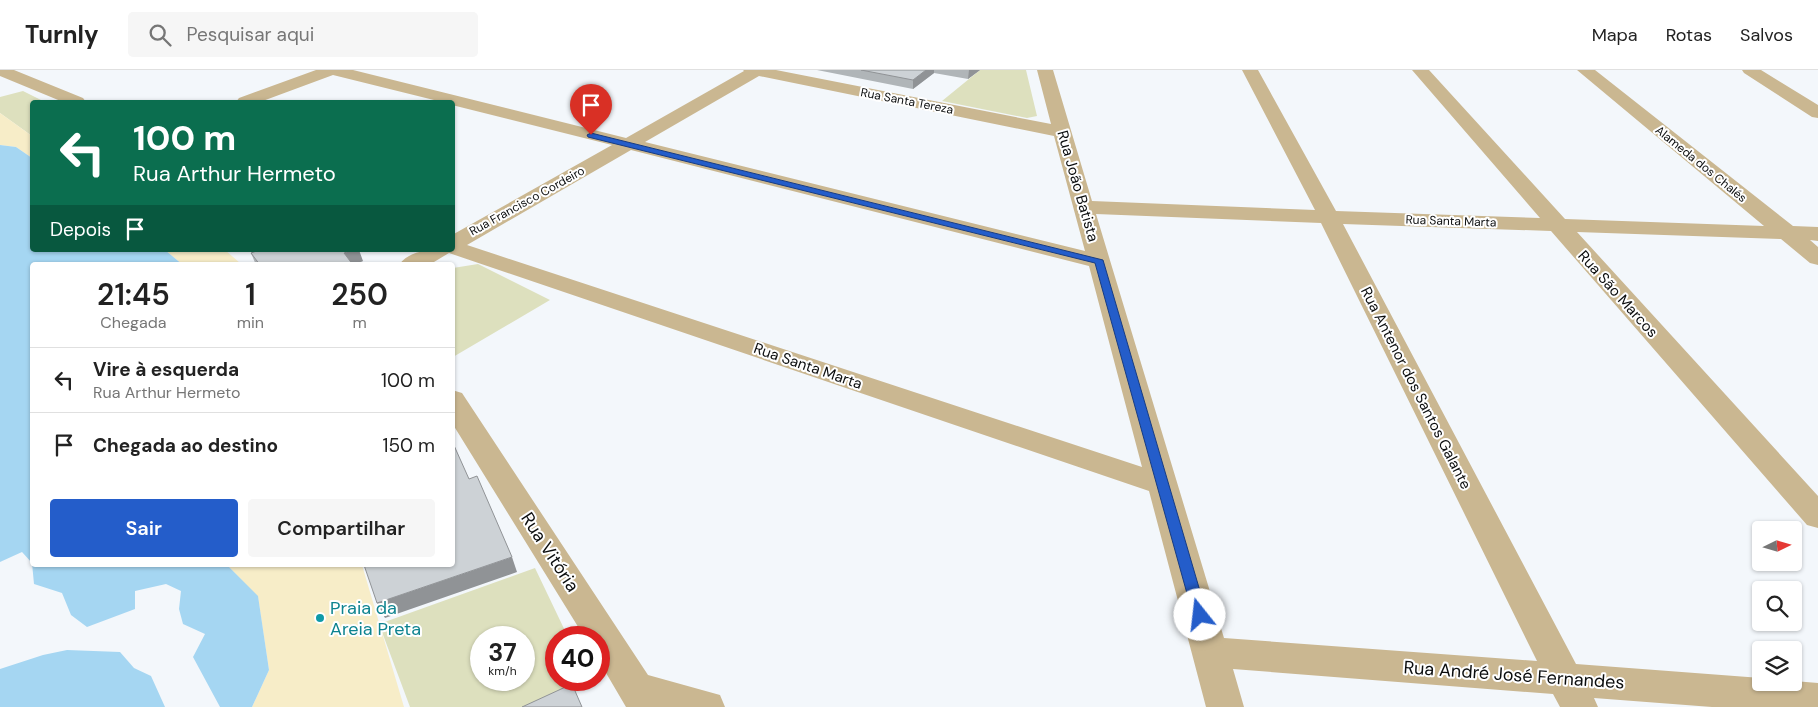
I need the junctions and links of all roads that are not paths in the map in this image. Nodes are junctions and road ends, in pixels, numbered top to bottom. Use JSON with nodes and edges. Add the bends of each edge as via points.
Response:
{"nodes":[{"id":1,"x":0,"y":70,"type":"edge"},
{"id":2,"x":332,"y":70,"type":"edge"},
{"id":3,"x":755,"y":70,"type":"edge"},
{"id":4,"x":1045,"y":70,"type":"edge"},
{"id":5,"x":1250,"y":70,"type":"edge"},
{"id":6,"x":1420,"y":70,"type":"edge"},
{"id":7,"x":1585,"y":70,"type":"edge"},
{"id":8,"x":1750,"y":70,"type":"edge"},
{"id":9,"x":71,"y":100,"type":"edge"},
{"id":10,"x":250,"y":100,"type":"edge"},
{"id":11,"x":452,"y":100,"type":"edge"},
{"id":12,"x":455,"y":101,"type":"edge"},
{"id":13,"x":1818,"y":113,"type":"edge"},
{"id":14,"x":1063,"y":132,"type":"junction"},
{"id":15,"x":628,"y":144,"type":"junction"},
{"id":16,"x":1084,"y":207,"type":"junction"},
{"id":17,"x":1328,"y":217,"type":"junction"},
{"id":18,"x":1556,"y":225,"type":"junction"},
{"id":19,"x":1787,"y":233,"type":"junction"},
{"id":20,"x":1818,"y":234,"type":"edge"},
{"id":21,"x":455,"y":243,"type":"edge"},
{"id":22,"x":455,"y":246,"type":"edge"},
{"id":23,"x":436,"y":252,"type":"edge"},
{"id":24,"x":1818,"y":258,"type":"edge"},
{"id":25,"x":415,"y":262,"type":"edge"},
{"id":26,"x":1100,"y":262,"type":"junction"},
{"id":27,"x":455,"y":403,"type":"edge"},
{"id":28,"x":1163,"y":485,"type":"junction"},
{"id":29,"x":1818,"y":517,"type":"edge"},
{"id":30,"x":1211,"y":652,"type":"junction"},
{"id":31,"x":1571,"y":693,"type":"edge"},
{"id":32,"x":641,"y":698,"type":"edge"},
{"id":33,"x":1818,"y":699,"type":"edge"},
{"id":34,"x":706,"y":707,"type":"edge"},
{"id":35,"x":1225,"y":707,"type":"edge"}],
"edges":[{"from":1,"to":9,"type":"street"},
{"from":2,"to":10,"type":"street"},
{"from":2,"to":11,"type":"street"},
{"from":3,"to":14,"type":"street","name":"Rua Santa Tereza"},
{"from":3,"to":15,"type":"street","name":"Rua Francisco Cordeiro"},
{"from":4,"to":14,"type":"street","name":"Rua João Batista"},
{"from":5,"to":17,"type":"street","name":"Rua Antenor dos Santos Galante"},
{"from":6,"to":18,"type":"street","name":"Rua São Marcos"},
{"from":7,"to":19,"type":"street","name":"Alameda dos Chalés"},
{"from":8,"to":13,"type":"street"},
{"from":12,"to":15,"type":"street"},
{"from":14,"to":16,"type":"street","name":"Rua João Batista"},
{"from":15,"to":21,"type":"street","name":"Rua Francisco Cordeiro"},
{"from":15,"to":26,"type":"street"},
{"from":16,"to":17,"type":"street","name":"Rua Santa Marta"},
{"from":16,"to":26,"type":"street","name":"Rua João Batista"},
{"from":17,"to":18,"type":"street","name":"Rua Santa Marta"},
{"from":17,"to":31,"type":"street","name":"Rua Antenor dos Santos Galante"},
{"from":18,"to":19,"type":"street","name":"Rua Santa Marta"},
{"from":18,"to":29,"type":"street","name":"Rua São Marcos"},
{"from":19,"to":20,"type":"street","name":"Rua Santa Marta"},
{"from":19,"to":24,"type":"street","name":"Alameda dos Chalés"},
{"from":22,"to":28,"type":"street","name":"Rua Santa Marta"},
{"from":23,"to":25,"type":"street"},
{"from":26,"to":28,"type":"street","name":"Rua João Batista"},
{"from":27,"to":32,"type":"street","name":"Rua Vitória"},
{"from":28,"to":30,"type":"street","name":"Rua João Batista"},
{"from":30,"to":31,"type":"street","name":"Rua André José Fernandes"},
{"from":30,"to":35,"type":"street","name":"Rua João Batista"},
{"from":31,"to":33,"type":"street","name":"Rua André José Fernandes"},
{"from":32,"to":34,"type":"street"}]}
